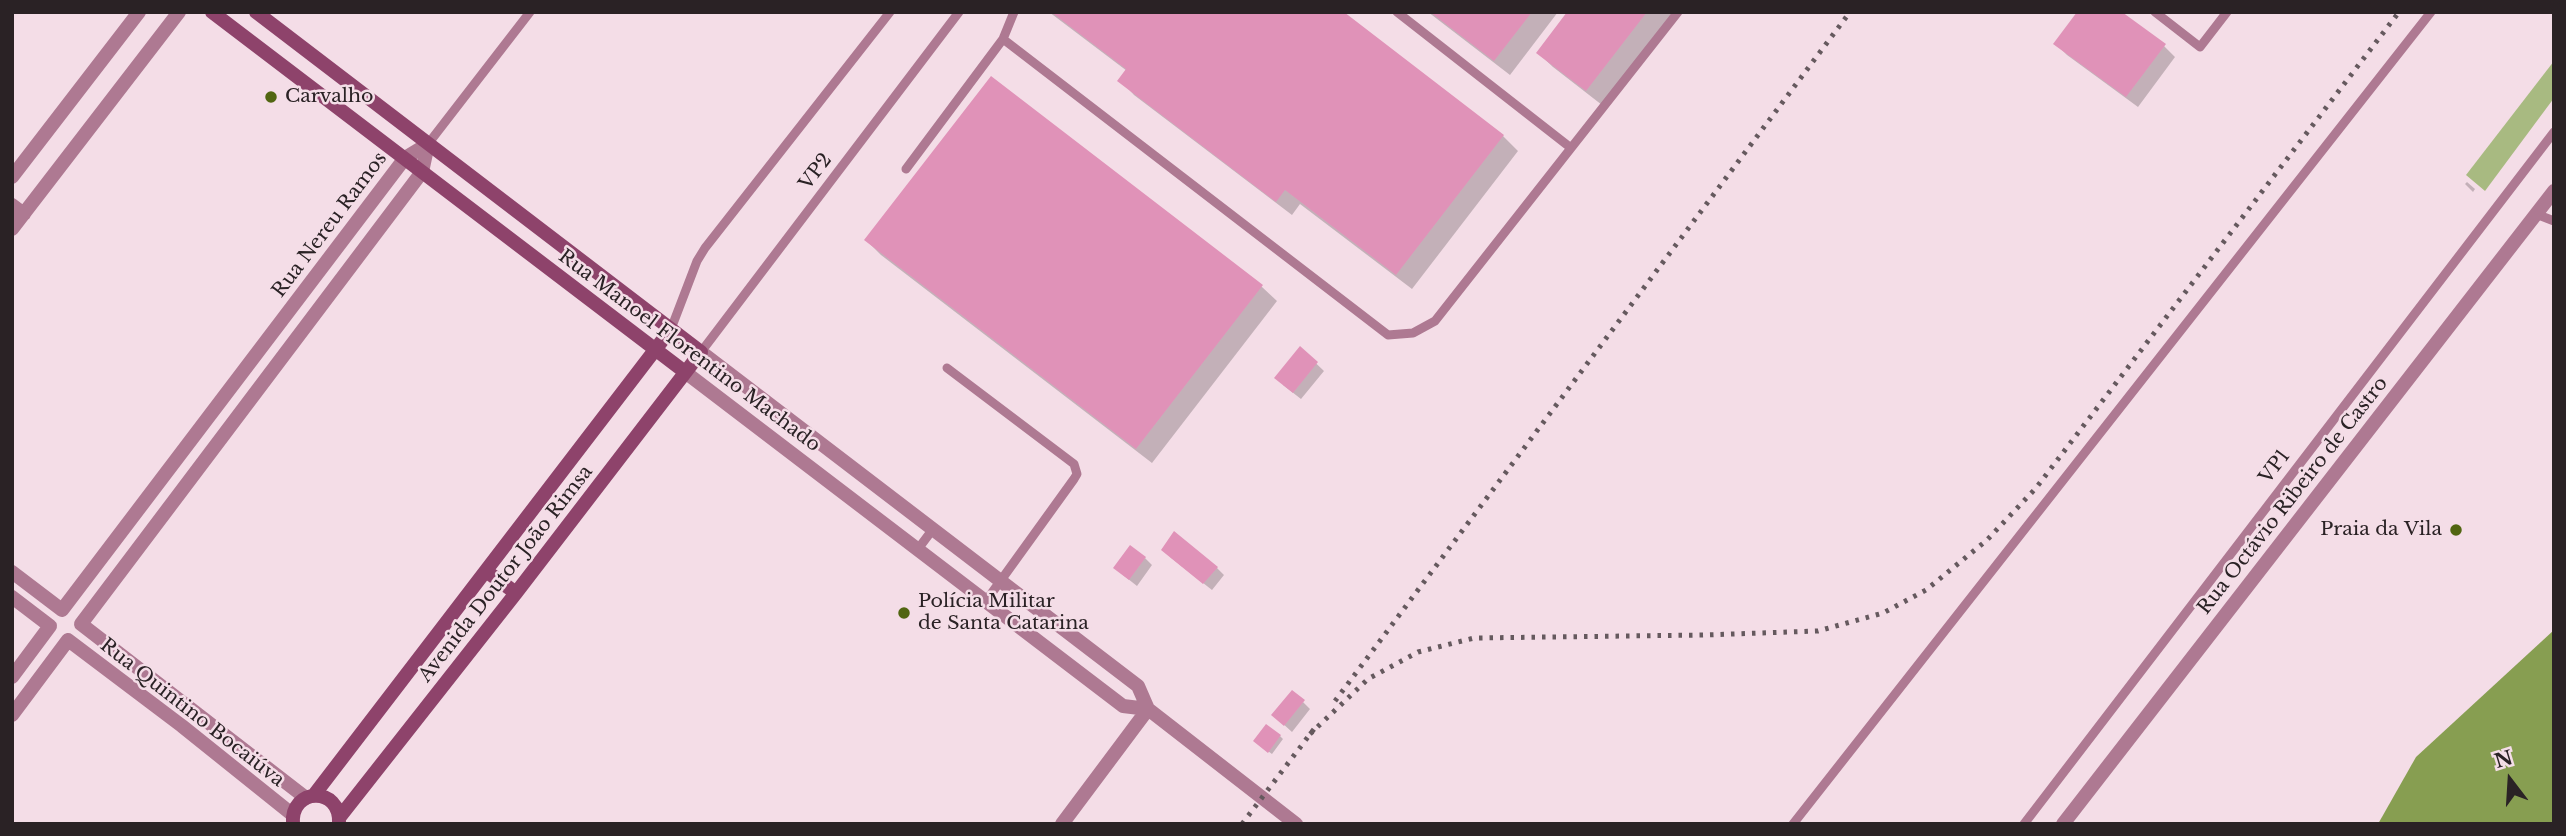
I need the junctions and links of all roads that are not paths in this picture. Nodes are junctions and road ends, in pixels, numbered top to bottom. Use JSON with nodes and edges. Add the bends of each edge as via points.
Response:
{"nodes":[{"id":1,"x":139,"y":12,"type":"edge"},
{"id":2,"x":179,"y":12,"type":"edge"},
{"id":3,"x":212,"y":12,"type":"edge"},
{"id":4,"x":256,"y":12,"type":"edge"},
{"id":5,"x":530,"y":12,"type":"edge"},
{"id":6,"x":890,"y":12,"type":"edge"},
{"id":7,"x":959,"y":12,"type":"edge"},
{"id":8,"x":1014,"y":12,"type":"edge"},
{"id":9,"x":1397,"y":12,"type":"edge"},
{"id":10,"x":1678,"y":12,"type":"edge"},
{"id":11,"x":2155,"y":12,"type":"edge"},
{"id":12,"x":2227,"y":12,"type":"edge"},
{"id":13,"x":2431,"y":12,"type":"edge"},
{"id":14,"x":1003,"y":39,"type":"junction"},
{"id":15,"x":2554,"y":132,"type":"edge"},
{"id":16,"x":428,"y":144,"type":"junction"},
{"id":17,"x":1571,"y":148,"type":"junction"},
{"id":18,"x":405,"y":159,"type":"junction"},
{"id":19,"x":905,"y":169,"type":"dead end"},
{"id":20,"x":422,"y":172,"type":"junction"},
{"id":21,"x":12,"y":177,"type":"edge"},
{"id":22,"x":2554,"y":191,"type":"edge"},
{"id":23,"x":18,"y":209,"type":"edge"},
{"id":24,"x":2536,"y":214,"type":"junction"},
{"id":25,"x":2554,"y":221,"type":"edge"},
{"id":26,"x":12,"y":229,"type":"edge"},
{"id":27,"x":671,"y":329,"type":"junction"},
{"id":28,"x":655,"y":349,"type":"junction"},
{"id":29,"x":701,"y":352,"type":"junction"},
{"id":30,"x":947,"y":368,"type":"dead end"},
{"id":31,"x":685,"y":372,"type":"junction"},
{"id":32,"x":229,"y":390,"type":"junction"},
{"id":33,"x":247,"y":404,"type":"junction"},
{"id":34,"x":131,"y":520,"type":"junction"},
{"id":35,"x":933,"y":529,"type":"junction"},
{"id":36,"x":149,"y":534,"type":"junction"},
{"id":37,"x":918,"y":549,"type":"junction"},
{"id":38,"x":486,"y":571,"type":"junction"},
{"id":39,"x":12,"y":572,"type":"edge"},
{"id":40,"x":999,"y":580,"type":"junction"},
{"id":41,"x":516,"y":593,"type":"junction"},
{"id":42,"x":12,"y":597,"type":"edge"},
{"id":43,"x":986,"y":601,"type":"junction"},
{"id":44,"x":62,"y":610,"type":"junction"},
{"id":45,"x":81,"y":624,"type":"junction"},
{"id":46,"x":50,"y":626,"type":"junction"},
{"id":47,"x":68,"y":640,"type":"junction"},
{"id":48,"x":12,"y":677,"type":"edge"},
{"id":49,"x":1148,"y":709,"type":"junction"},
{"id":50,"x":194,"y":711,"type":"junction"},
{"id":51,"x":12,"y":715,"type":"edge"},
{"id":52,"x":182,"y":726,"type":"junction"},
{"id":53,"x":310,"y":797,"type":"junction"},
{"id":54,"x":292,"y":821,"type":"edge"},
{"id":55,"x":340,"y":822,"type":"edge"},
{"id":56,"x":1062,"y":824,"type":"edge"},
{"id":57,"x":1296,"y":824,"type":"edge"},
{"id":58,"x":1793,"y":824,"type":"edge"},
{"id":59,"x":2024,"y":824,"type":"edge"},
{"id":60,"x":2063,"y":824,"type":"edge"}],
"edges":[{"from":1,"to":21,"type":"street"},
{"from":2,"to":23,"type":"street"},
{"from":3,"to":18,"type":"street","name":"Rua Manoel Florentino Machado"},
{"from":4,"to":16,"type":"street","name":"Rua Manoel Florentino Machado"},
{"from":5,"to":16,"type":"lane"},
{"from":6,"to":27,"type":"lane","via":[[705,248]]},
{"from":7,"to":29,"type":"lane","name":"VP2"},
{"from":8,"to":14,"type":"lane"},
{"from":9,"to":17,"type":"lane"},
{"from":10,"to":17,"type":"lane"},
{"from":11,"to":12,"type":"lane","via":[[2200,47]]},
{"from":13,"to":58,"type":"lane"},
{"from":14,"to":17,"type":"lane","via":[[1388,335],[1413,333],[1435,320]]},
{"from":14,"to":19,"type":"lane"},
{"from":15,"to":59,"type":"lane","name":"VP1"},
{"from":16,"to":18,"type":"street","name":"Rua Nereu Ramos"},
{"from":16,"to":20,"type":"street"},
{"from":16,"to":27,"type":"street","name":"Rua Manoel Florentino Machado"},
{"from":18,"to":20,"type":"street","name":"Rua Manoel Florentino Machado"},
{"from":18,"to":32,"type":"street","name":"Rua Nereu Ramos"},
{"from":20,"to":28,"type":"street","name":"Rua Manoel Florentino Machado"},
{"from":20,"to":33,"type":"street"},
{"from":22,"to":24,"type":"street","name":"Rua Octávio Ribeiro de Castro"},
{"from":23,"to":26,"type":"street"},
{"from":24,"to":25,"type":"lane"},
{"from":24,"to":60,"type":"street","name":"Rua Octávio Ribeiro de Castro"},
{"from":27,"to":28,"type":"street","name":"Avenida Doutor João Rimsa"},
{"from":27,"to":29,"type":"street","name":"Rua Manoel Florentino Machado"},
{"from":28,"to":31,"type":"street","name":"Rua Manoel Florentino Machado"},
{"from":28,"to":38,"type":"street","name":"Avenida Doutor João Rimsa"},
{"from":29,"to":31,"type":"street","name":"Avenida Doutor João Rimsa"},
{"from":29,"to":35,"type":"street","name":"Rua Manoel Florentino Machado"},
{"from":30,"to":40,"type":"lane","via":[[1077,469]]},
{"from":31,"to":37,"type":"street","name":"Rua Manoel Florentino Machado"},
{"from":31,"to":41,"type":"street","name":"Avenida Doutor João Rimsa"},
{"from":32,"to":33,"type":"street"},
{"from":32,"to":34,"type":"street","name":"Rua Nereu Ramos"},
{"from":33,"to":36,"type":"street"},
{"from":34,"to":36,"type":"street"},
{"from":34,"to":44,"type":"street","name":"Rua Nereu Ramos"},
{"from":35,"to":37,"type":"lane"},
{"from":35,"to":40,"type":"street","name":"Rua Manoel Florentino Machado"},
{"from":36,"to":45,"type":"street"},
{"from":37,"to":43,"type":"street","name":"Rua Manoel Florentino Machado"},
{"from":38,"to":41,"type":"street"},
{"from":38,"to":53,"type":"street","name":"Avenida Doutor João Rimsa"},
{"from":39,"to":44,"type":"street"},
{"from":40,"to":43,"type":"lane"},
{"from":40,"to":49,"type":"street","name":"Rua Manoel Florentino Machado","via":[[1138,686]]},
{"from":41,"to":55,"type":"street","name":"Avenida Doutor João Rimsa"},
{"from":42,"to":46,"type":"street"},
{"from":43,"to":49,"type":"street","name":"Rua Manoel Florentino Machado","via":[[1123,706]]},
{"from":44,"to":45,"type":"street","via":[[75,613]]},
{"from":44,"to":46,"type":"street"},
{"from":45,"to":47,"type":"street","via":[[79,633]]},
{"from":45,"to":50,"type":"street","name":"Rua Quintino Bocaiúva"},
{"from":46,"to":47,"type":"street","via":[[58,639]]},
{"from":46,"to":48,"type":"street"},
{"from":47,"to":51,"type":"street"},
{"from":47,"to":52,"type":"street","name":"Rua Quintino Bocaiúva"},
{"from":49,"to":56,"type":"street"},
{"from":49,"to":57,"type":"street","name":"Rua Manoel Florentino Machado"},
{"from":50,"to":52,"type":"street"},
{"from":50,"to":53,"type":"street","name":"Rua Quintino Bocaiúva"},
{"from":52,"to":54,"type":"street","name":"Rua Quintino Bocaiúva"},
{"from":53,"to":54,"type":"street","name":"Avenida Doutor João Rimsa","via":[[300,802]]},
{"from":53,"to":55,"type":"street","via":[[334,804]]}]}
